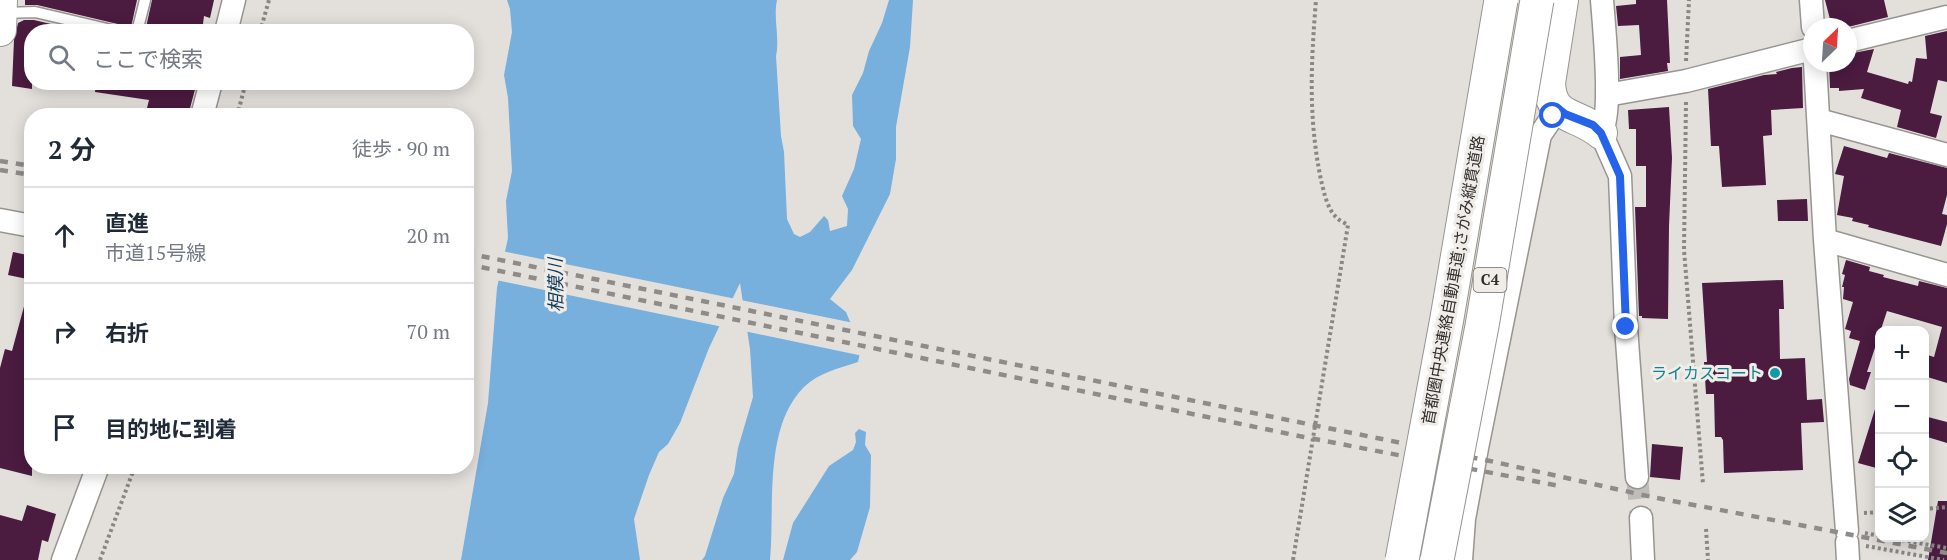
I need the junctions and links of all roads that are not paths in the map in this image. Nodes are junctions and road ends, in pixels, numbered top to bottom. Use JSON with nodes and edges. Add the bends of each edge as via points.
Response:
{"nodes":[{"id":1,"x":2,"y":0,"type":"edge"},
{"id":2,"x":145,"y":0,"type":"edge"},
{"id":3,"x":234,"y":0,"type":"edge"},
{"id":4,"x":1501,"y":0,"type":"edge"},
{"id":5,"x":1537,"y":0,"type":"edge"},
{"id":6,"x":1562,"y":0,"type":"edge"},
{"id":7,"x":1602,"y":0,"type":"edge"},
{"id":8,"x":1811,"y":0,"type":"edge"},
{"id":9,"x":0,"y":13,"type":"edge"},
{"id":10,"x":1947,"y":17,"type":"edge"},
{"id":11,"x":1812,"y":18,"type":"edge"},
{"id":12,"x":86,"y":24,"type":"edge"},
{"id":13,"x":139,"y":24,"type":"edge"},
{"id":14,"x":228,"y":24,"type":"edge"},
{"id":15,"x":0,"y":30,"type":"edge"},
{"id":16,"x":1857,"y":39,"type":"edge"},
{"id":17,"x":1803,"y":51,"type":"edge"},
{"id":18,"x":1816,"y":72,"type":"edge"},
{"id":19,"x":209,"y":90,"type":"edge"},
{"id":20,"x":1607,"y":96,"type":"junction"},
{"id":21,"x":1556,"y":107,"type":"junction"},
{"id":22,"x":204,"y":108,"type":"edge"},
{"id":23,"x":1819,"y":120,"type":"junction"},
{"id":24,"x":1601,"y":133,"type":"junction"},
{"id":25,"x":1947,"y":155,"type":"edge"},
{"id":26,"x":0,"y":220,"type":"edge"},
{"id":27,"x":24,"y":224,"type":"edge"},
{"id":28,"x":1825,"y":240,"type":"junction"},
{"id":29,"x":1947,"y":275,"type":"edge"},
{"id":30,"x":95,"y":474,"type":"edge"},
{"id":31,"x":1637,"y":477,"type":"tunnel mouth"},
{"id":32,"x":1641,"y":518,"type":"tunnel mouth"},
{"id":33,"x":1847,"y":544,"type":"edge"},
{"id":34,"x":63,"y":560,"type":"edge"},
{"id":35,"x":1402,"y":560,"type":"edge"},
{"id":36,"x":1437,"y":560,"type":"edge"},
{"id":37,"x":1461,"y":560,"type":"edge"},
{"id":38,"x":1643,"y":560,"type":"edge"}],
"edges":[{"from":1,"to":9,"type":"street"},
{"from":2,"to":13,"type":"lane"},
{"from":3,"to":14,"type":"street"},
{"from":4,"to":35,"type":"highway","name":"首都圏中央連絡自動車道;さがみ縦貫道路","number":"C4","bridge":true},
{"from":5,"to":36,"type":"highway","number":"C4","bridge":true,"via":[[1482,326]]},
{"from":6,"to":21,"type":"street","via":[[1549,83]]},
{"from":7,"to":20,"type":"street"},
{"from":8,"to":11,"type":"street"},
{"from":9,"to":12,"type":"lane","via":[[34,12]]},
{"from":9,"to":15,"type":"street"},
{"from":10,"to":16,"type":"street"},
{"from":17,"to":20,"type":"street"},
{"from":18,"to":23,"type":"street"},
{"from":19,"to":22,"type":"street"},
{"from":20,"to":24,"type":"street"},
{"from":21,"to":24,"type":"street"},
{"from":21,"to":37,"type":"street","via":[[1540,135],[1477,448]]},
{"from":23,"to":25,"type":"street"},
{"from":23,"to":28,"type":"street"},
{"from":24,"to":31,"type":"street","via":[[1620,176]]},
{"from":26,"to":27,"type":"street"},
{"from":28,"to":29,"type":"street"},
{"from":28,"to":33,"type":"street"},
{"from":30,"to":34,"type":"street"},
{"from":32,"to":38,"type":"street"}]}
